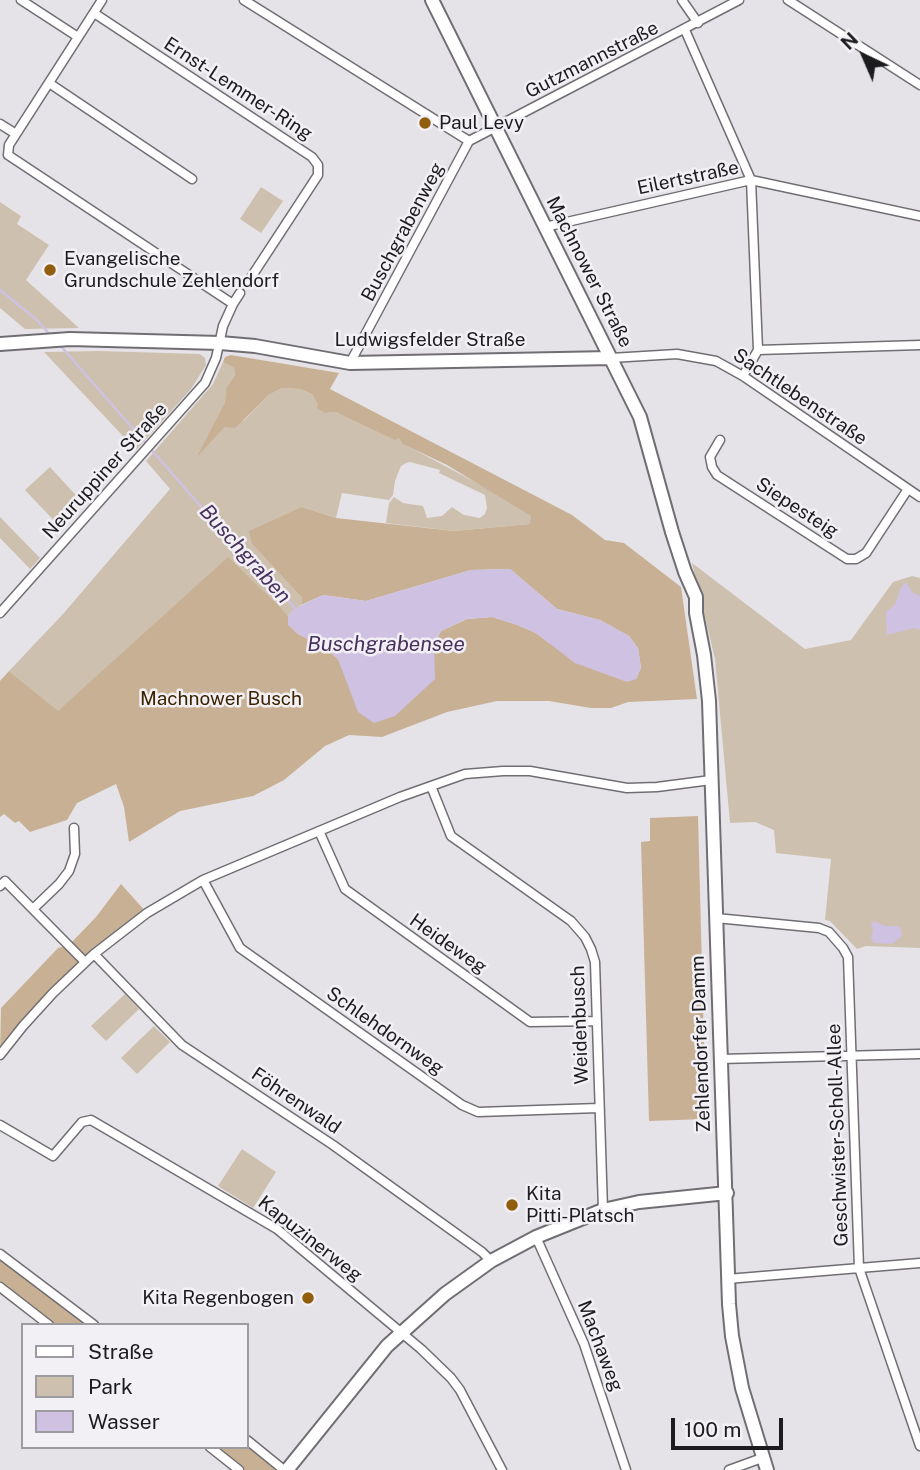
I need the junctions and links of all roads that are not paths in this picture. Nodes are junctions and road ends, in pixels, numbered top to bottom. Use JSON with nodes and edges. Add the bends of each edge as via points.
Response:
{"nodes":[{"id":1,"x":21,"y":0,"type":"edge"},
{"id":2,"x":102,"y":0,"type":"edge"},
{"id":3,"x":244,"y":0,"type":"edge"},
{"id":4,"x":432,"y":0,"type":"edge"},
{"id":5,"x":682,"y":0,"type":"edge"},
{"id":6,"x":739,"y":0,"type":"edge"},
{"id":7,"x":788,"y":0,"type":"edge"},
{"id":8,"x":94,"y":13,"type":"junction"},
{"id":9,"x":698,"y":23,"type":"junction"},
{"id":10,"x":685,"y":30,"type":"junction"},
{"id":11,"x":78,"y":37,"type":"junction"},
{"id":12,"x":49,"y":83,"type":"junction"},
{"id":13,"x":920,"y":86,"type":"edge"},
{"id":14,"x":0,"y":124,"type":"edge"},
{"id":15,"x":496,"y":127,"type":"junction"},
{"id":16,"x":16,"y":134,"type":"junction"},
{"id":17,"x":469,"y":141,"type":"junction"},
{"id":18,"x":192,"y":179,"type":"dead end"},
{"id":19,"x":751,"y":180,"type":"junction"},
{"id":20,"x":920,"y":216,"type":"edge"},
{"id":21,"x":545,"y":227,"type":"junction"},
{"id":22,"x":248,"y":282,"type":"dead end"},
{"id":23,"x":240,"y":293,"type":"dead end"},
{"id":24,"x":233,"y":304,"type":"junction"},
{"id":25,"x":220,"y":343,"type":"junction"},
{"id":26,"x":0,"y":344,"type":"edge"},
{"id":27,"x":920,"y":345,"type":"edge"},
{"id":28,"x":758,"y":350,"type":"junction"},
{"id":29,"x":611,"y":358,"type":"junction"},
{"id":30,"x":350,"y":363,"type":"junction"},
{"id":31,"x":743,"y":376,"type":"junction"},
{"id":32,"x":720,"y":440,"type":"dead end"},
{"id":33,"x":908,"y":489,"type":"junction"},
{"id":34,"x":920,"y":497,"type":"edge"},
{"id":35,"x":692,"y":595,"type":"joint"},
{"id":36,"x":0,"y":613,"type":"edge"},
{"id":37,"x":711,"y":780,"type":"junction"},
{"id":38,"x":430,"y":786,"type":"junction"},
{"id":39,"x":74,"y":828,"type":"dead end"},
{"id":40,"x":318,"y":831,"type":"junction"},
{"id":41,"x":202,"y":880,"type":"junction"},
{"id":42,"x":0,"y":886,"type":"edge"},
{"id":43,"x":34,"y":908,"type":"junction"},
{"id":44,"x":716,"y":918,"type":"junction"},
{"id":45,"x":94,"y":954,"type":"junction"},
{"id":46,"x":86,"y":962,"type":"junction"},
{"id":47,"x":597,"y":1021,"type":"junction"},
{"id":48,"x":920,"y":1054,"type":"edge"},
{"id":49,"x":0,"y":1055,"type":"edge"},
{"id":50,"x":850,"y":1056,"type":"junction"},
{"id":51,"x":720,"y":1059,"type":"junction"},
{"id":52,"x":599,"y":1108,"type":"junction"},
{"id":53,"x":0,"y":1125,"type":"edge"},
{"id":54,"x":727,"y":1193,"type":"junction"},
{"id":55,"x":603,"y":1210,"type":"junction"},
{"id":56,"x":536,"y":1237,"type":"junction"},
{"id":57,"x":0,"y":1254,"type":"edge"},
{"id":58,"x":491,"y":1261,"type":"junction"},
{"id":59,"x":920,"y":1263,"type":"edge"},
{"id":60,"x":859,"y":1268,"type":"junction"},
{"id":61,"x":727,"y":1279,"type":"junction"},
{"id":62,"x":0,"y":1287,"type":"edge"},
{"id":63,"x":46,"y":1323,"type":"edge"},
{"id":64,"x":91,"y":1323,"type":"edge"},
{"id":65,"x":400,"y":1332,"type":"junction"},
{"id":66,"x":248,"y":1441,"type":"edge"},
{"id":67,"x":920,"y":1446,"type":"edge"},
{"id":68,"x":213,"y":1449,"type":"edge"},
{"id":69,"x":764,"y":1464,"type":"edge"},
{"id":70,"x":239,"y":1470,"type":"edge"},
{"id":71,"x":286,"y":1470,"type":"edge"},
{"id":72,"x":502,"y":1470,"type":"edge"},
{"id":73,"x":626,"y":1470,"type":"edge"},
{"id":74,"x":729,"y":1470,"type":"edge"}],
"edges":[{"from":1,"to":11,"type":"street"},
{"from":2,"to":8,"type":"street"},
{"from":3,"to":17,"type":"street"},
{"from":4,"to":15,"type":"main road","name":"Machnower Straße"},
{"from":5,"to":9,"type":"street"},
{"from":6,"to":9,"type":"street","name":"Gutzmannstraße"},
{"from":7,"to":13,"type":"street"},
{"from":8,"to":11,"type":"street"},
{"from":8,"to":22,"type":"street","name":"Ernst-Lemmer-Ring","via":[[312,157],[318,166],[318,175]]},
{"from":9,"to":10,"type":"street","name":"Gutzmannstraße"},
{"from":10,"to":15,"type":"street","name":"Gutzmannstraße"},
{"from":10,"to":19,"type":"street"},
{"from":11,"to":12,"type":"street"},
{"from":12,"to":16,"type":"street"},
{"from":12,"to":18,"type":"street"},
{"from":14,"to":16,"type":"street"},
{"from":15,"to":17,"type":"street"},
{"from":15,"to":21,"type":"main road","name":"Machnower Straße"},
{"from":16,"to":24,"type":"street","via":[[7,152],[11,158]]},
{"from":17,"to":30,"type":"street","name":"Buschgrabenweg"},
{"from":19,"to":20,"type":"street","name":"Eilertstraße"},
{"from":19,"to":21,"type":"street","name":"Eilertstraße"},
{"from":19,"to":28,"type":"street"},
{"from":21,"to":29,"type":"main road","name":"Machnower Straße"},
{"from":23,"to":24,"type":"street"},
{"from":24,"to":25,"type":"street"},
{"from":25,"to":26,"type":"main road","name":"Ludwigsfelder Straße","via":[[70,339]]},
{"from":25,"to":30,"type":"main road","name":"Ludwigsfelder Straße"},
{"from":25,"to":36,"type":"street","name":"Neuruppiner Straße","via":[[205,383]]},
{"from":27,"to":28,"type":"street"},
{"from":28,"to":31,"type":"street"},
{"from":29,"to":30,"type":"main road","name":"Ludwigsfelder Straße"},
{"from":29,"to":31,"type":"street","name":"Sachtlebenstraße","via":[[688,354],[716,361]]},
{"from":29,"to":35,"type":"main road","name":"Machnower Straße","via":[[640,417]]},
{"from":31,"to":33,"type":"street","name":"Sachtlebenstraße"},
{"from":32,"to":33,"type":"street","name":"Siepesteig","via":[[710,457],[716,474],[847,559],[866,553]]},
{"from":33,"to":34,"type":"street","name":"Sachtlebenstraße"},
{"from":35,"to":37,"type":"main road","name":"Zehlendorfer Damm","via":[[708,682]]},
{"from":37,"to":38,"type":"street","via":[[627,788],[530,771],[503,771],[465,774]]},
{"from":37,"to":44,"type":"main road","name":"Zehlendorfer Damm"},
{"from":38,"to":40,"type":"street"},
{"from":38,"to":47,"type":"street","name":"Weidenbusch","via":[[451,836],[571,921],[585,937],[595,962]]},
{"from":39,"to":43,"type":"street","via":[[75,854],[69,871]]},
{"from":40,"to":41,"type":"street"},
{"from":40,"to":47,"type":"street","name":"Heideweg","via":[[345,889],[530,1022]]},
{"from":41,"to":45,"type":"street","via":[[147,913]]},
{"from":41,"to":52,"type":"street","name":"Schlehdornweg","via":[[240,948],[461,1105],[478,1112]]},
{"from":42,"to":43,"type":"street","via":[[5,881]]},
{"from":43,"to":46,"type":"street"},
{"from":44,"to":50,"type":"street","name":"Geschwister-Scholl-Allee","via":[[830,932],[848,957]]},
{"from":44,"to":51,"type":"main road","name":"Zehlendorfer Damm"},
{"from":45,"to":46,"type":"street"},
{"from":45,"to":58,"type":"street","name":"Föhrenwald","via":[[182,1045],[334,1145]]},
{"from":46,"to":49,"type":"street"},
{"from":47,"to":52,"type":"street","name":"Weidenbusch"},
{"from":48,"to":50,"type":"street"},
{"from":50,"to":51,"type":"street"},
{"from":50,"to":60,"type":"street","name":"Geschwister-Scholl-Allee"},
{"from":51,"to":54,"type":"main road","name":"Zehlendorfer Damm"},
{"from":52,"to":55,"type":"street","name":"Weidenbusch"},
{"from":53,"to":65,"type":"street","name":"Kapuzinerweg","via":[[53,1156],[82,1122],[90,1120],[277,1229]]},
{"from":54,"to":55,"type":"main road"},
{"from":54,"to":61,"type":"main road","name":"Zehlendorfer Damm"},
{"from":55,"to":56,"type":"main road"},
{"from":56,"to":58,"type":"main road"},
{"from":56,"to":73,"type":"street","name":"Machaweg","via":[[584,1344]]},
{"from":57,"to":64,"type":"street"},
{"from":58,"to":65,"type":"main road"},
{"from":59,"to":60,"type":"street"},
{"from":60,"to":61,"type":"street"},
{"from":60,"to":67,"type":"street","name":"Geschwister-Scholl-Allee"},
{"from":61,"to":69,"type":"main road","name":"Zehlendorfer Damm","via":[[732,1336]]},
{"from":62,"to":63,"type":"street"},
{"from":65,"to":71,"type":"main road"},
{"from":65,"to":72,"type":"street","name":"Kapuzinerweg","via":[[460,1390]]},
{"from":66,"to":71,"type":"street"},
{"from":68,"to":70,"type":"street"},
{"from":69,"to":74,"type":"street"}]}
